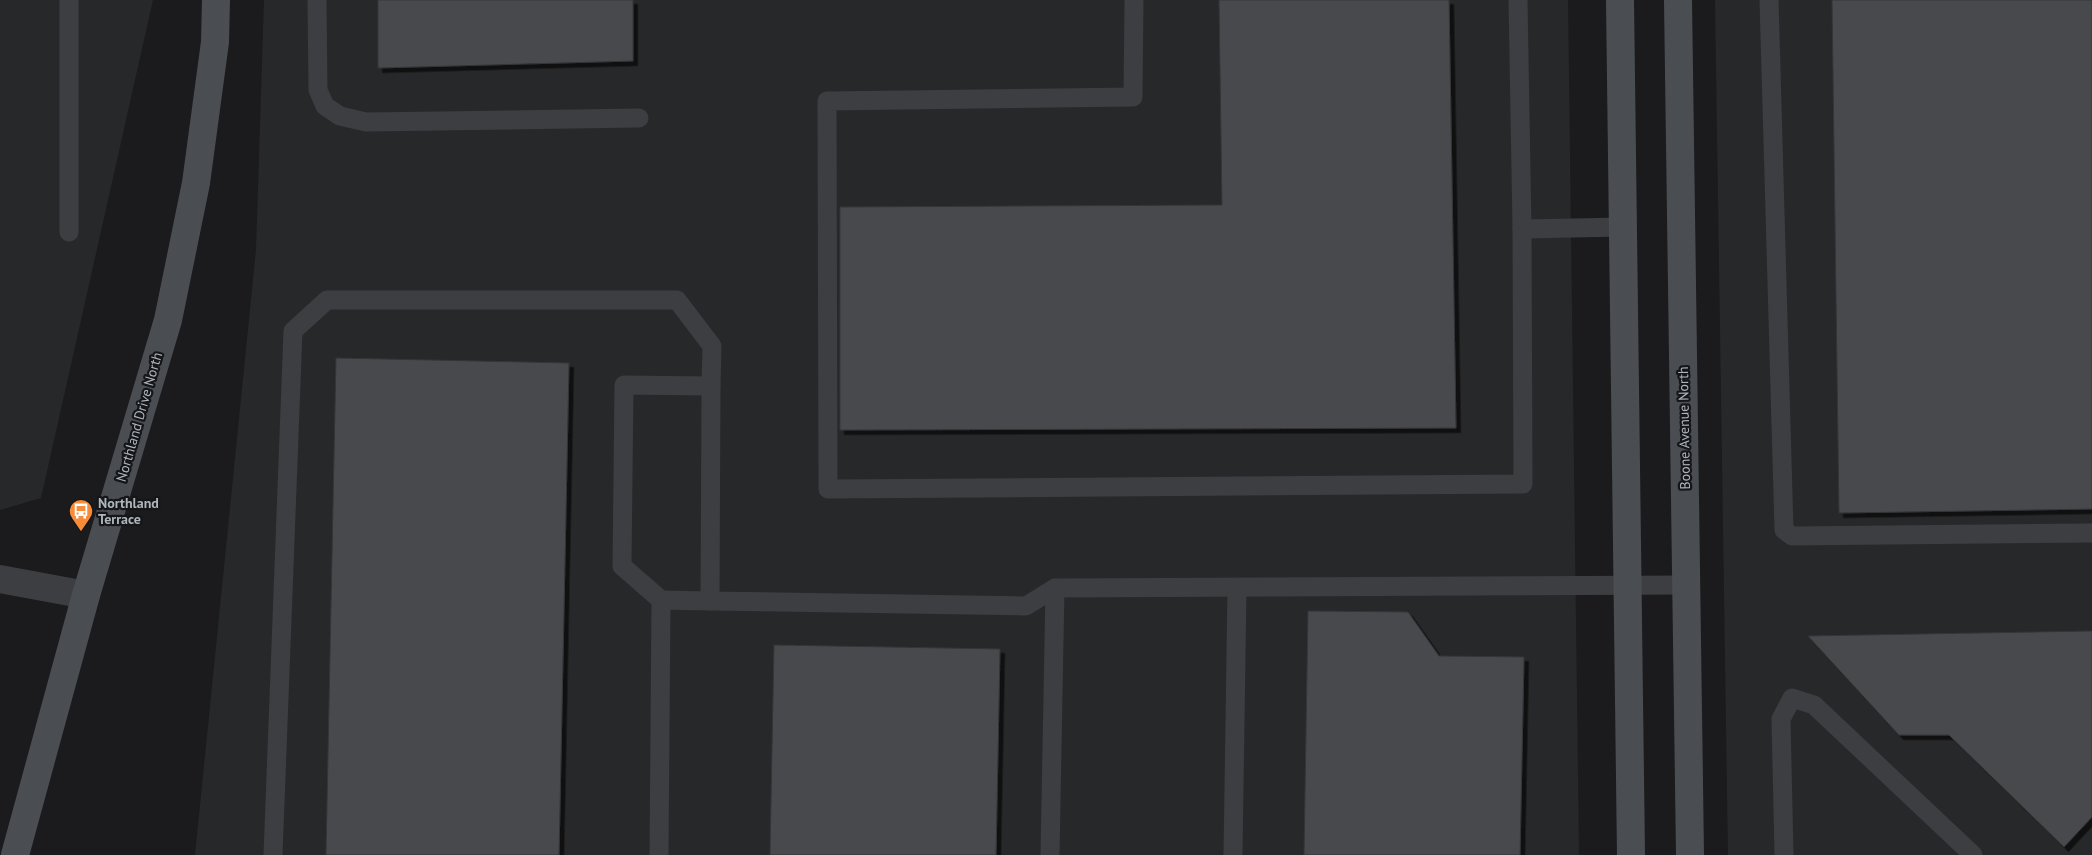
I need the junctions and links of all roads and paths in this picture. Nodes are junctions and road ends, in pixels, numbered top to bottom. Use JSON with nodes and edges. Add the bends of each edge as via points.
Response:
{"nodes":[{"id":1,"x":68,"y":0,"type":"edge"},
{"id":2,"x":216,"y":0,"type":"edge"},
{"id":3,"x":317,"y":0,"type":"edge"},
{"id":4,"x":1134,"y":0,"type":"edge"},
{"id":5,"x":1518,"y":0,"type":"edge"},
{"id":6,"x":1620,"y":0,"type":"edge"},
{"id":7,"x":1678,"y":0,"type":"edge"},
{"id":8,"x":1769,"y":0,"type":"edge"},
{"id":9,"x":639,"y":118,"type":"dead end"},
{"id":10,"x":1623,"y":227,"type":"junction"},
{"id":11,"x":1522,"y":229,"type":"junction"},
{"id":12,"x":68,"y":232,"type":"dead end"},
{"id":13,"x":711,"y":386,"type":"junction"},
{"id":14,"x":2092,"y":533,"type":"edge"},
{"id":15,"x":0,"y":579,"type":"edge"},
{"id":16,"x":1627,"y":585,"type":"junction"},
{"id":17,"x":1686,"y":585,"type":"junction"},
{"id":18,"x":1055,"y":588,"type":"junction"},
{"id":19,"x":1237,"y":588,"type":"junction"},
{"id":20,"x":86,"y":595,"type":"junction"},
{"id":21,"x":661,"y":600,"type":"junction"},
{"id":22,"x":710,"y":601,"type":"junction"},
{"id":23,"x":15,"y":855,"type":"edge"},
{"id":24,"x":273,"y":855,"type":"edge"},
{"id":25,"x":659,"y":855,"type":"edge"},
{"id":26,"x":1050,"y":855,"type":"edge"},
{"id":27,"x":1233,"y":855,"type":"edge"},
{"id":28,"x":1631,"y":855,"type":"edge"},
{"id":29,"x":1690,"y":855,"type":"edge"},
{"id":30,"x":1784,"y":855,"type":"edge"},
{"id":31,"x":1974,"y":855,"type":"edge"}],
"edges":[{"from":1,"to":12,"type":"lane"},
{"from":2,"to":20,"type":"street","name":"Northland Drive North","via":[[215,42],[196,183],[168,320]]},
{"from":3,"to":9,"type":"lane","via":[[318,90],[326,106],[340,116],[366,122]]},
{"from":4,"to":11,"type":"lane","via":[[1133,97],[826,101],[828,489],[1523,484]]},
{"from":5,"to":11,"type":"lane"},
{"from":6,"to":10,"type":"street"},
{"from":7,"to":17,"type":"street","name":"Boone Avenue North"},
{"from":8,"to":14,"type":"lane","via":[[1784,530],[1792,536]]},
{"from":10,"to":11,"type":"lane"},
{"from":10,"to":16,"type":"street"},
{"from":13,"to":21,"type":"lane","via":[[624,384],[622,566]]},
{"from":13,"to":22,"type":"lane"},
{"from":13,"to":24,"type":"lane","via":[[712,346],[678,300],[327,300],[293,331]]},
{"from":15,"to":20,"type":"street"},
{"from":16,"to":17,"type":"lane"},
{"from":16,"to":19,"type":"lane"},
{"from":16,"to":28,"type":"street"},
{"from":17,"to":29,"type":"street","name":"Boone Avenue North"},
{"from":18,"to":19,"type":"lane"},
{"from":18,"to":22,"type":"lane","via":[[1026,606]]},
{"from":18,"to":26,"type":"lane"},
{"from":19,"to":27,"type":"lane"},
{"from":20,"to":23,"type":"street","name":"Northland Drive North"},
{"from":21,"to":22,"type":"lane"},
{"from":21,"to":25,"type":"lane"},
{"from":30,"to":31,"type":"lane","via":[[1781,719],[1792,698],[1814,705]]}]}
